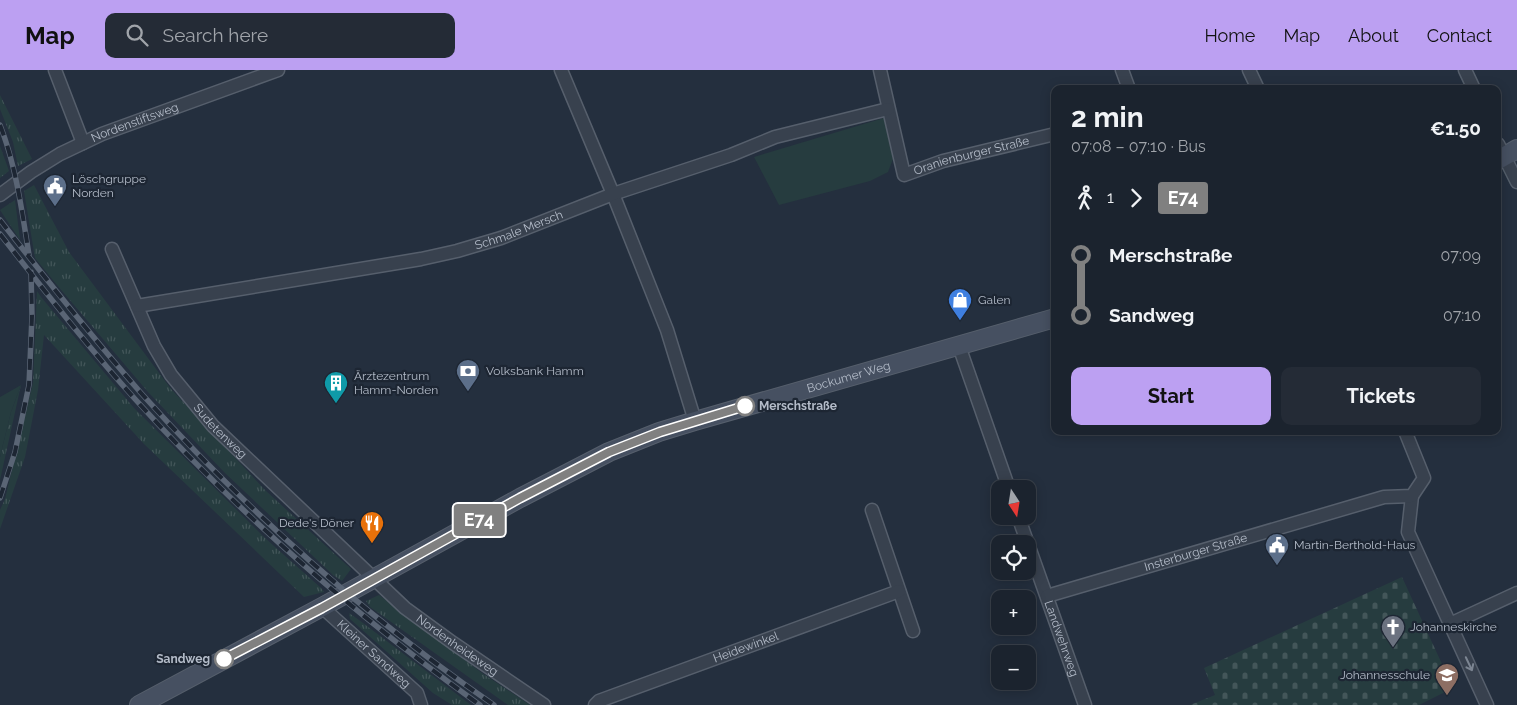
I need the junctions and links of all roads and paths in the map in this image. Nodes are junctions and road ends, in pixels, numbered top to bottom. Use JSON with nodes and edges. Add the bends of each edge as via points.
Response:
{"nodes":[{"id":1,"x":55,"y":70,"type":"edge"},
{"id":2,"x":278,"y":70,"type":"edge"},
{"id":3,"x":561,"y":70,"type":"edge"},
{"id":4,"x":880,"y":70,"type":"edge"},
{"id":5,"x":1122,"y":70,"type":"edge"},
{"id":6,"x":1249,"y":70,"type":"edge"},
{"id":7,"x":1465,"y":70,"type":"edge"},
{"id":8,"x":1128,"y":85,"type":"edge"},
{"id":9,"x":1256,"y":85,"type":"edge"},
{"id":10,"x":1472,"y":85,"type":"edge"},
{"id":11,"x":888,"y":109,"type":"junction"},
{"id":12,"x":1051,"y":135,"type":"edge"},
{"id":13,"x":83,"y":143,"type":"junction"},
{"id":14,"x":1504,"y":152,"type":"edge"},
{"id":15,"x":1517,"y":182,"type":"edge"},
{"id":16,"x":613,"y":194,"type":"junction"},
{"id":17,"x":0,"y":195,"type":"edge"},
{"id":18,"x":112,"y":249,"type":"dead end"},
{"id":19,"x":137,"y":306,"type":"junction"},
{"id":20,"x":1051,"y":319,"type":"edge"},
{"id":21,"x":959,"y":346,"type":"junction"},
{"id":22,"x":695,"y":421,"type":"junction"},
{"id":23,"x":1407,"y":435,"type":"edge"},
{"id":24,"x":1006,"y":480,"type":"edge"},
{"id":25,"x":1412,"y":496,"type":"junction"},
{"id":26,"x":872,"y":510,"type":"dead end"},
{"id":27,"x":1021,"y":525,"type":"edge"},
{"id":28,"x":374,"y":578,"type":"junction"},
{"id":29,"x":899,"y":591,"type":"junction"},
{"id":30,"x":1517,"y":593,"type":"edge"},
{"id":31,"x":1047,"y":596,"type":"junction"},
{"id":32,"x":322,"y":608,"type":"junction"},
{"id":33,"x":1450,"y":624,"type":"junction"},
{"id":34,"x":913,"y":631,"type":"dead end"},
{"id":35,"x":139,"y":705,"type":"edge"},
{"id":36,"x":421,"y":705,"type":"edge"},
{"id":37,"x":544,"y":705,"type":"edge"},
{"id":38,"x":595,"y":705,"type":"edge"},
{"id":39,"x":1085,"y":705,"type":"edge"},
{"id":40,"x":1487,"y":705,"type":"edge"}],
"edges":[{"from":1,"to":13,"type":"street"},
{"from":2,"to":13,"type":"street","name":"Nordenstiftsweg"},
{"from":3,"to":16,"type":"street"},
{"from":4,"to":11,"type":"street","name":"Oranienburger Straße"},
{"from":5,"to":8,"type":"street"},
{"from":6,"to":9,"type":"street"},
{"from":7,"to":10,"type":"street"},
{"from":11,"to":12,"type":"street","name":"Oranienburger Straße","via":[[904,175],[943,161]]},
{"from":11,"to":16,"type":"street","name":"Schmale Mersch","via":[[774,137],[731,155]]},
{"from":13,"to":17,"type":"street","name":"Nordenstiftsweg","via":[[31,172]]},
{"from":14,"to":15,"type":"street"},
{"from":16,"to":19,"type":"street","name":"Schmale Mersch","via":[[456,252]]},
{"from":16,"to":22,"type":"street","via":[[667,330]]},
{"from":18,"to":19,"type":"street","name":"Sudetenweg"},
{"from":19,"to":28,"type":"street","name":"Sudetenweg","via":[[171,375],[213,426]]},
{"from":20,"to":21,"type":"main road","name":"Bockumer Weg"},
{"from":21,"to":22,"type":"main road","name":"Bockumer Weg"},
{"from":21,"to":24,"type":"street"},
{"from":22,"to":28,"type":"main road","name":"Bockumer Weg","via":[[609,452]]},
{"from":23,"to":25,"type":"street","via":[[1424,478]]},
{"from":25,"to":31,"type":"street","name":"Insterburger Straße","via":[[1384,497]]},
{"from":25,"to":33,"type":"street","via":[[1408,532]]},
{"from":26,"to":29,"type":"street"},
{"from":27,"to":31,"type":"street","name":"Landwehrweg"},
{"from":28,"to":32,"type":"main road","name":"Bockumer Weg"},
{"from":28,"to":37,"type":"street","name":"Nordenheideweg","via":[[405,608]]},
{"from":29,"to":34,"type":"street"},
{"from":29,"to":38,"type":"street","name":"Heidewinkel"},
{"from":30,"to":33,"type":"street"},
{"from":31,"to":39,"type":"street","name":"Landwehrweg"},
{"from":32,"to":35,"type":"main road","name":"Bockumer Weg"},
{"from":32,"to":36,"type":"street","name":"Kleiner Sandweg","via":[[417,693]]},
{"from":33,"to":40,"type":"street","one_way":true}]}
